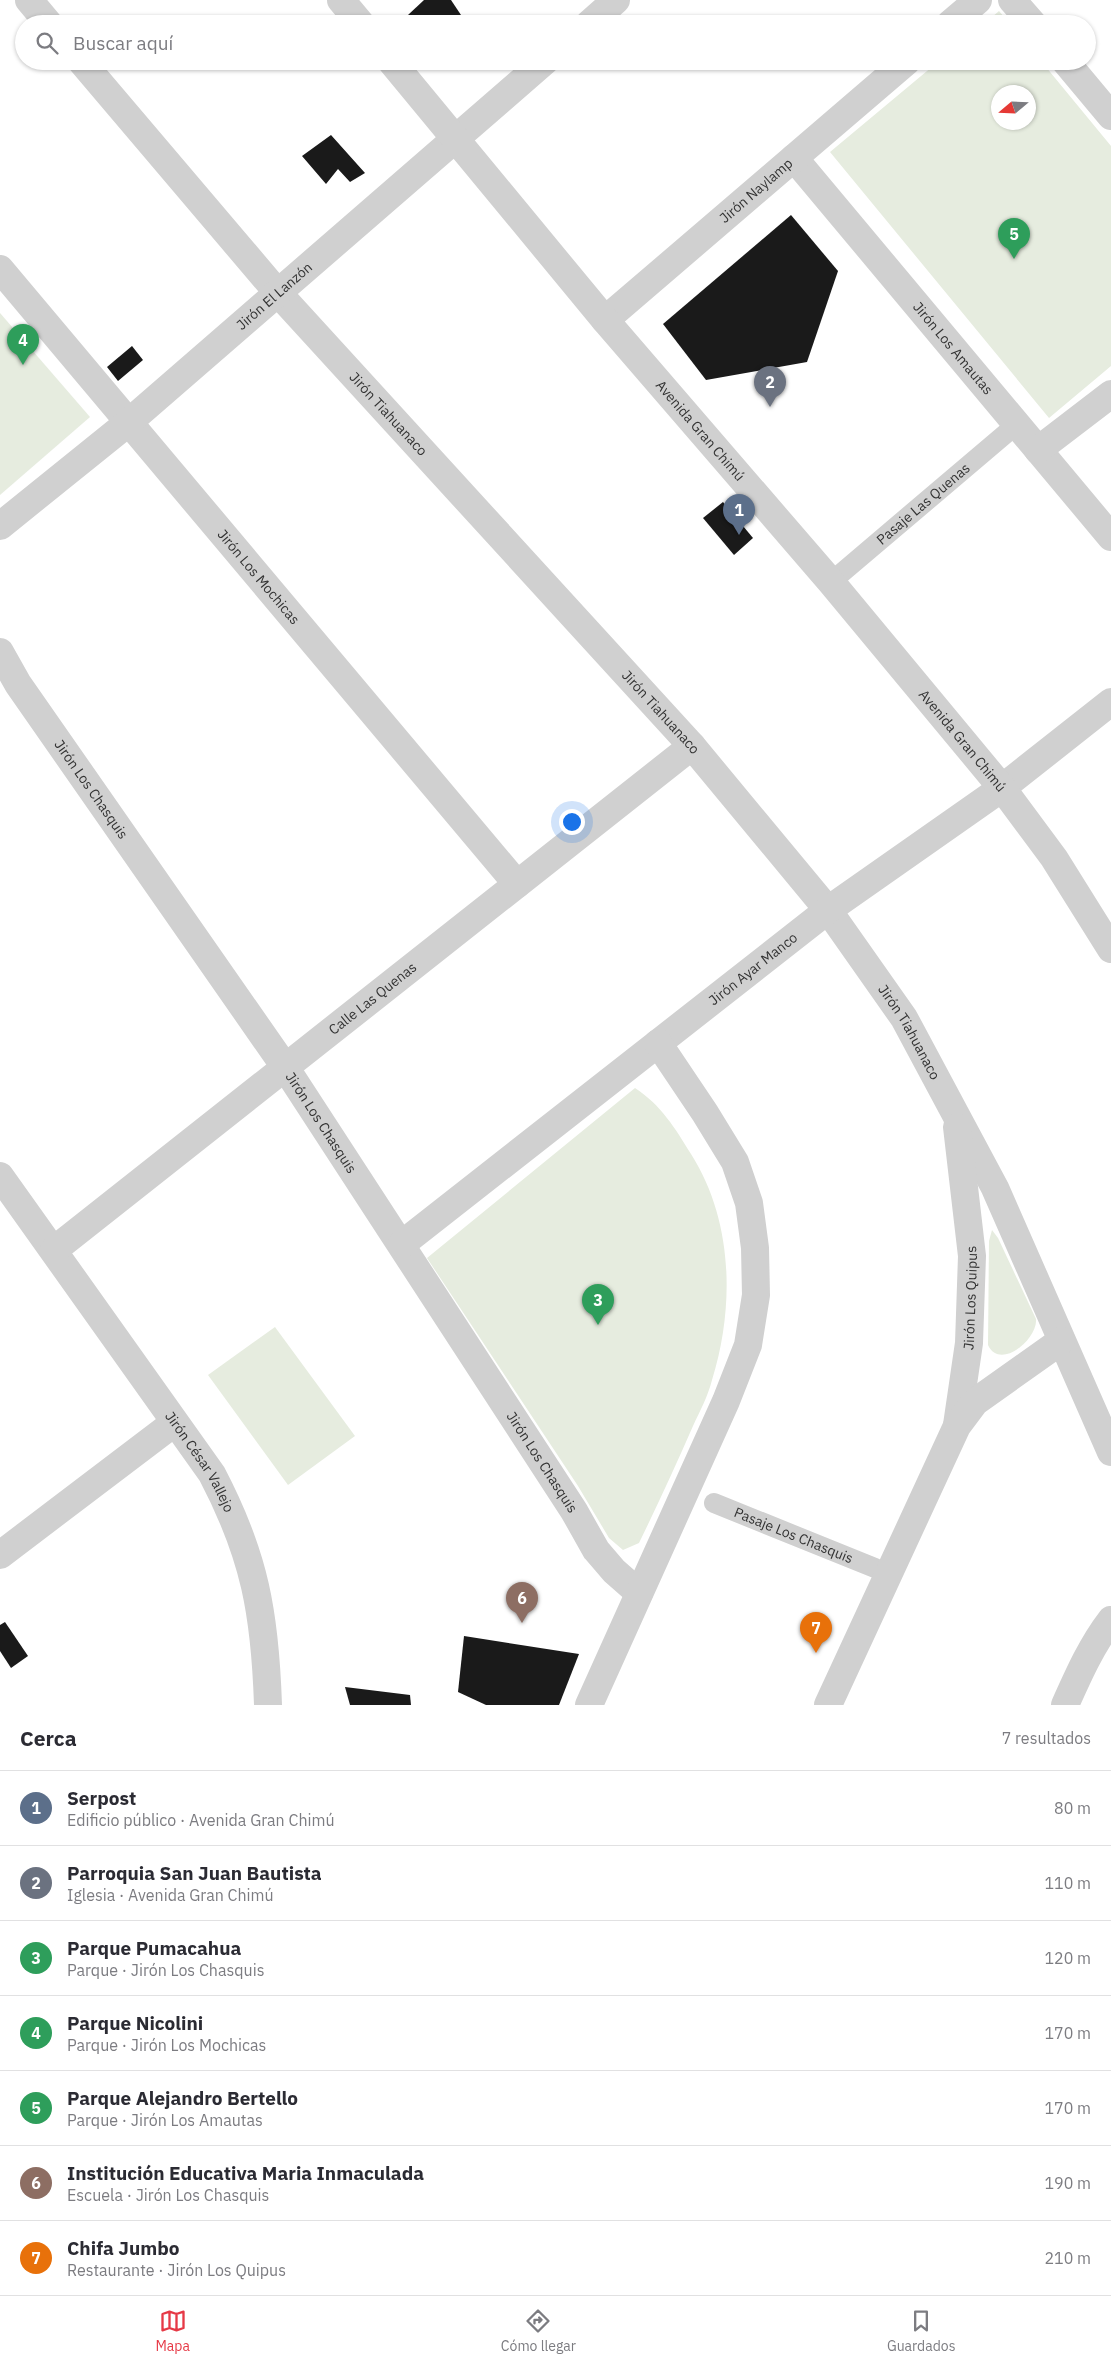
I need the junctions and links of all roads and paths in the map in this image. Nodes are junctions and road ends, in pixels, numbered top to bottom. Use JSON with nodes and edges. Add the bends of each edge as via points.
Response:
{"nodes":[{"id":1,"x":29,"y":0,"type":"edge"},
{"id":2,"x":341,"y":0,"type":"edge"},
{"id":3,"x":616,"y":0,"type":"edge"},
{"id":4,"x":978,"y":0,"type":"edge"},
{"id":5,"x":1012,"y":0,"type":"edge"},
{"id":6,"x":42,"y":15,"type":"edge"},
{"id":7,"x":353,"y":15,"type":"edge"},
{"id":8,"x":599,"y":15,"type":"edge"},
{"id":9,"x":960,"y":15,"type":"edge"},
{"id":10,"x":1024,"y":15,"type":"edge"},
{"id":11,"x":89,"y":70,"type":"edge"},
{"id":12,"x":399,"y":70,"type":"edge"},
{"id":13,"x":534,"y":70,"type":"edge"},
{"id":14,"x":897,"y":70,"type":"edge"},
{"id":15,"x":1072,"y":70,"type":"edge"},
{"id":16,"x":1111,"y":116,"type":"edge"},
{"id":17,"x":455,"y":138,"type":"junction"},
{"id":18,"x":794,"y":158,"type":"junction"},
{"id":19,"x":0,"y":269,"type":"edge"},
{"id":20,"x":278,"y":294,"type":"junction"},
{"id":21,"x":605,"y":320,"type":"junction"},
{"id":22,"x":1111,"y":394,"type":"edge"},
{"id":23,"x":129,"y":422,"type":"junction"},
{"id":24,"x":1017,"y":424,"type":"junction"},
{"id":25,"x":1038,"y":450,"type":"junction"},
{"id":26,"x":0,"y":526,"type":"edge"},
{"id":27,"x":1111,"y":537,"type":"edge"},
{"id":28,"x":831,"y":582,"type":"junction"},
{"id":29,"x":0,"y":652,"type":"edge"},
{"id":30,"x":1111,"y":702,"type":"edge"},
{"id":31,"x":692,"y":746,"type":"junction"},
{"id":32,"x":1002,"y":788,"type":"junction"},
{"id":33,"x":518,"y":884,"type":"junction"},
{"id":34,"x":828,"y":910,"type":"junction"},
{"id":35,"x":1111,"y":949,"type":"edge"},
{"id":36,"x":658,"y":1043,"type":"junction"},
{"id":37,"x":285,"y":1067,"type":"junction"},
{"id":38,"x":955,"y":1111,"type":"junction"},
{"id":39,"x":0,"y":1176,"type":"edge"},
{"id":40,"x":402,"y":1244,"type":"junction"},
{"id":41,"x":54,"y":1250,"type":"junction"},
{"id":42,"x":1061,"y":1341,"type":"junction"},
{"id":43,"x":174,"y":1423,"type":"junction"},
{"id":44,"x":957,"y":1426,"type":"junction"},
{"id":45,"x":1111,"y":1452,"type":"edge"},
{"id":46,"x":714,"y":1503,"type":"dead end"},
{"id":47,"x":0,"y":1555,"type":"edge"},
{"id":48,"x":875,"y":1568,"type":"dead end"},
{"id":49,"x":639,"y":1593,"type":"junction"},
{"id":50,"x":1111,"y":1620,"type":"edge"},
{"id":51,"x":268,"y":1705,"type":"edge"},
{"id":52,"x":589,"y":1705,"type":"edge"},
{"id":53,"x":828,"y":1705,"type":"edge"},
{"id":54,"x":1065,"y":1705,"type":"edge"}],
"edges":[{"from":1,"to":6,"type":"street"},
{"from":2,"to":7,"type":"street"},
{"from":3,"to":8,"type":"street"},
{"from":4,"to":9,"type":"street"},
{"from":5,"to":10,"type":"street"},
{"from":11,"to":20,"type":"street","name":"Jirón Tiahuanaco"},
{"from":12,"to":17,"type":"street","name":"Avenida Gran Chimú"},
{"from":13,"to":17,"type":"street","name":"Jirón El Lanzón"},
{"from":14,"to":18,"type":"street","name":"Jirón Naylamp"},
{"from":15,"to":16,"type":"street"},
{"from":17,"to":20,"type":"street","name":"Jirón El Lanzón"},
{"from":17,"to":21,"type":"street","name":"Avenida Gran Chimú"},
{"from":18,"to":21,"type":"street","name":"Jirón Naylamp"},
{"from":18,"to":24,"type":"street","name":"Jirón Los Amautas"},
{"from":19,"to":23,"type":"street","name":"Jirón Los Mochicas"},
{"from":20,"to":23,"type":"street","name":"Jirón El Lanzón"},
{"from":20,"to":31,"type":"street","name":"Jirón Tiahuanaco"},
{"from":21,"to":28,"type":"street","name":"Avenida Gran Chimú"},
{"from":22,"to":25,"type":"street"},
{"from":23,"to":26,"type":"street","name":"Jirón El Lanzón"},
{"from":23,"to":33,"type":"street","name":"Jirón Los Mochicas"},
{"from":24,"to":25,"type":"street","name":"Jirón Los Amautas"},
{"from":24,"to":28,"type":"street","name":"Pasaje Las Quenas"},
{"from":25,"to":27,"type":"street","name":"Jirón Los Amautas"},
{"from":28,"to":32,"type":"street","name":"Avenida Gran Chimú"},
{"from":29,"to":37,"type":"street","name":"Jirón Los Chasquis","via":[[18,684]]},
{"from":30,"to":32,"type":"street","name":"Jirón Ayar Manco"},
{"from":31,"to":33,"type":"street","name":"Calle Las Quenas"},
{"from":31,"to":34,"type":"street","name":"Jirón Tiahuanaco"},
{"from":32,"to":34,"type":"street","name":"Jirón Ayar Manco"},
{"from":32,"to":35,"type":"street","name":"Avenida Gran Chimú","via":[[1054,858]]},
{"from":33,"to":37,"type":"street","name":"Calle Las Quenas"},
{"from":34,"to":36,"type":"street","name":"Jirón Ayar Manco"},
{"from":34,"to":38,"type":"street","name":"Jirón Tiahuanaco","via":[[904,1018]]},
{"from":36,"to":40,"type":"street","name":"Jirón Ayar Manco"},
{"from":36,"to":49,"type":"street","via":[[735,1162],[749,1203],[755,1248],[756,1295],[748,1345]]},
{"from":37,"to":40,"type":"street","name":"Jirón Los Chasquis"},
{"from":37,"to":41,"type":"street","name":"Calle Las Quenas"},
{"from":38,"to":42,"type":"street","name":"Jirón Tiahuanaco","via":[[995,1188]]},
{"from":38,"to":44,"type":"street","name":"Jirón Los Quipus","via":[[972,1256],[969,1343]]},
{"from":39,"to":41,"type":"street","name":"Jirón César Vallejo"},
{"from":40,"to":49,"type":"street","name":"Jirón Los Chasquis","via":[[596,1550]]},
{"from":41,"to":43,"type":"street","name":"Jirón César Vallejo"},
{"from":42,"to":44,"type":"street","name":"Jirón Los Quipus","via":[[975,1402]]},
{"from":42,"to":45,"type":"street","name":"Jirón Tiahuanaco"},
{"from":43,"to":47,"type":"street"},
{"from":43,"to":51,"type":"street","name":"Jirón César Vallejo","via":[[212,1474],[245,1546],[264,1626]]},
{"from":44,"to":53,"type":"street","name":"Jirón Los Quipus"},
{"from":46,"to":48,"type":"street","name":"Pasaje Los Chasquis"},
{"from":49,"to":52,"type":"street"},
{"from":50,"to":54,"type":"street","via":[[1082,1668]]}]}
